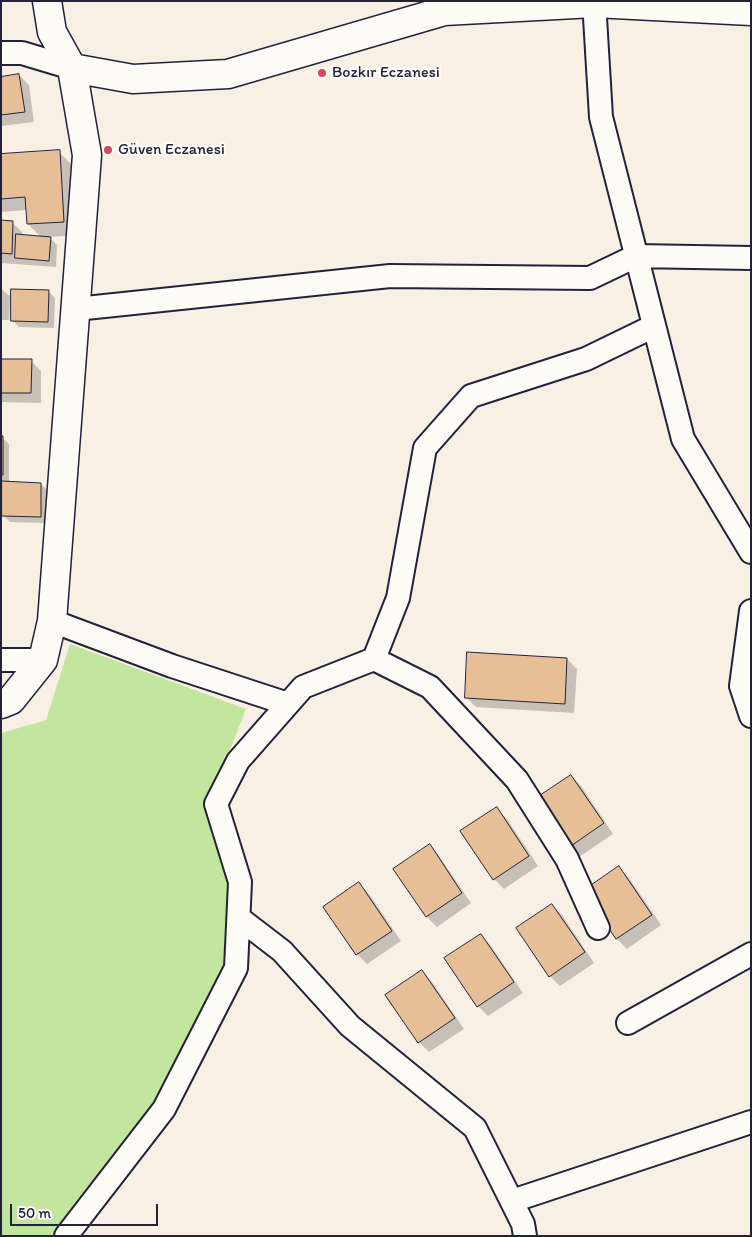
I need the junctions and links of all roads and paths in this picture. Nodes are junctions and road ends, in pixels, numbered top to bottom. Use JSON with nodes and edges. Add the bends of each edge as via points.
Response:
{"nodes":[{"id":1,"x":47,"y":1,"type":"edge"},
{"id":2,"x":594,"y":2,"type":"edge"},
{"id":3,"x":706,"y":5,"type":"edge"},
{"id":4,"x":751,"y":11,"type":"edge"},
{"id":5,"x":1,"y":53,"type":"edge"},
{"id":6,"x":72,"y":68,"type":"junction"},
{"id":7,"x":636,"y":256,"type":"junction"},
{"id":8,"x":751,"y":258,"type":"edge"},
{"id":9,"x":76,"y":309,"type":"junction"},
{"id":10,"x":654,"y":326,"type":"junction"},
{"id":11,"x":751,"y":552,"type":"edge"},
{"id":12,"x":751,"y":611,"type":"edge"},
{"id":13,"x":52,"y":621,"type":"junction"},
{"id":14,"x":374,"y":659,"type":"junction"},
{"id":15,"x":1,"y":660,"type":"edge"},
{"id":16,"x":43,"y":660,"type":"junction"},
{"id":17,"x":1,"y":704,"type":"edge"},
{"id":18,"x":288,"y":704,"type":"junction"},
{"id":19,"x":751,"y":716,"type":"edge"},
{"id":20,"x":239,"y":918,"type":"junction"},
{"id":21,"x":598,"y":928,"type":"dead end"},
{"id":22,"x":751,"y":954,"type":"edge"},
{"id":23,"x":628,"y":1023,"type":"dead end"},
{"id":24,"x":751,"y":1122,"type":"edge"},
{"id":25,"x":512,"y":1201,"type":"junction"},
{"id":26,"x":66,"y":1236,"type":"edge"},
{"id":27,"x":525,"y":1236,"type":"edge"}],
"edges":[{"from":1,"to":6,"type":"street","via":[[52,32]]},
{"from":2,"to":3,"type":"street"},
{"from":2,"to":6,"type":"street","via":[[444,11],[228,74],[133,79]]},
{"from":2,"to":7,"type":"street","via":[[601,116]]},
{"from":3,"to":4,"type":"street"},
{"from":5,"to":6,"type":"street","via":[[22,53]]},
{"from":6,"to":9,"type":"street","via":[[87,155]]},
{"from":7,"to":8,"type":"street"},
{"from":7,"to":9,"type":"street","via":[[590,278],[390,276]]},
{"from":7,"to":10,"type":"street"},
{"from":9,"to":13,"type":"street"},
{"from":10,"to":11,"type":"street","via":[[683,439]]},
{"from":10,"to":14,"type":"street","via":[[586,359],[471,396],[425,448],[398,598]]},
{"from":12,"to":19,"type":"street","via":[[741,686]]},
{"from":13,"to":16,"type":"street"},
{"from":13,"to":18,"type":"street","via":[[172,666]]},
{"from":14,"to":18,"type":"street","via":[[303,687]]},
{"from":14,"to":21,"type":"street","via":[[430,687],[517,780],[567,859]]},
{"from":15,"to":16,"type":"street"},
{"from":16,"to":17,"type":"street","via":[[11,700]]},
{"from":18,"to":20,"type":"street","via":[[238,761],[216,804],[240,882]]},
{"from":20,"to":25,"type":"street","via":[[282,950],[350,1026],[475,1128]]},
{"from":20,"to":26,"type":"street","via":[[236,968],[164,1109]]},
{"from":22,"to":23,"type":"street"},
{"from":24,"to":25,"type":"street"},
{"from":25,"to":27,"type":"street"}]}
